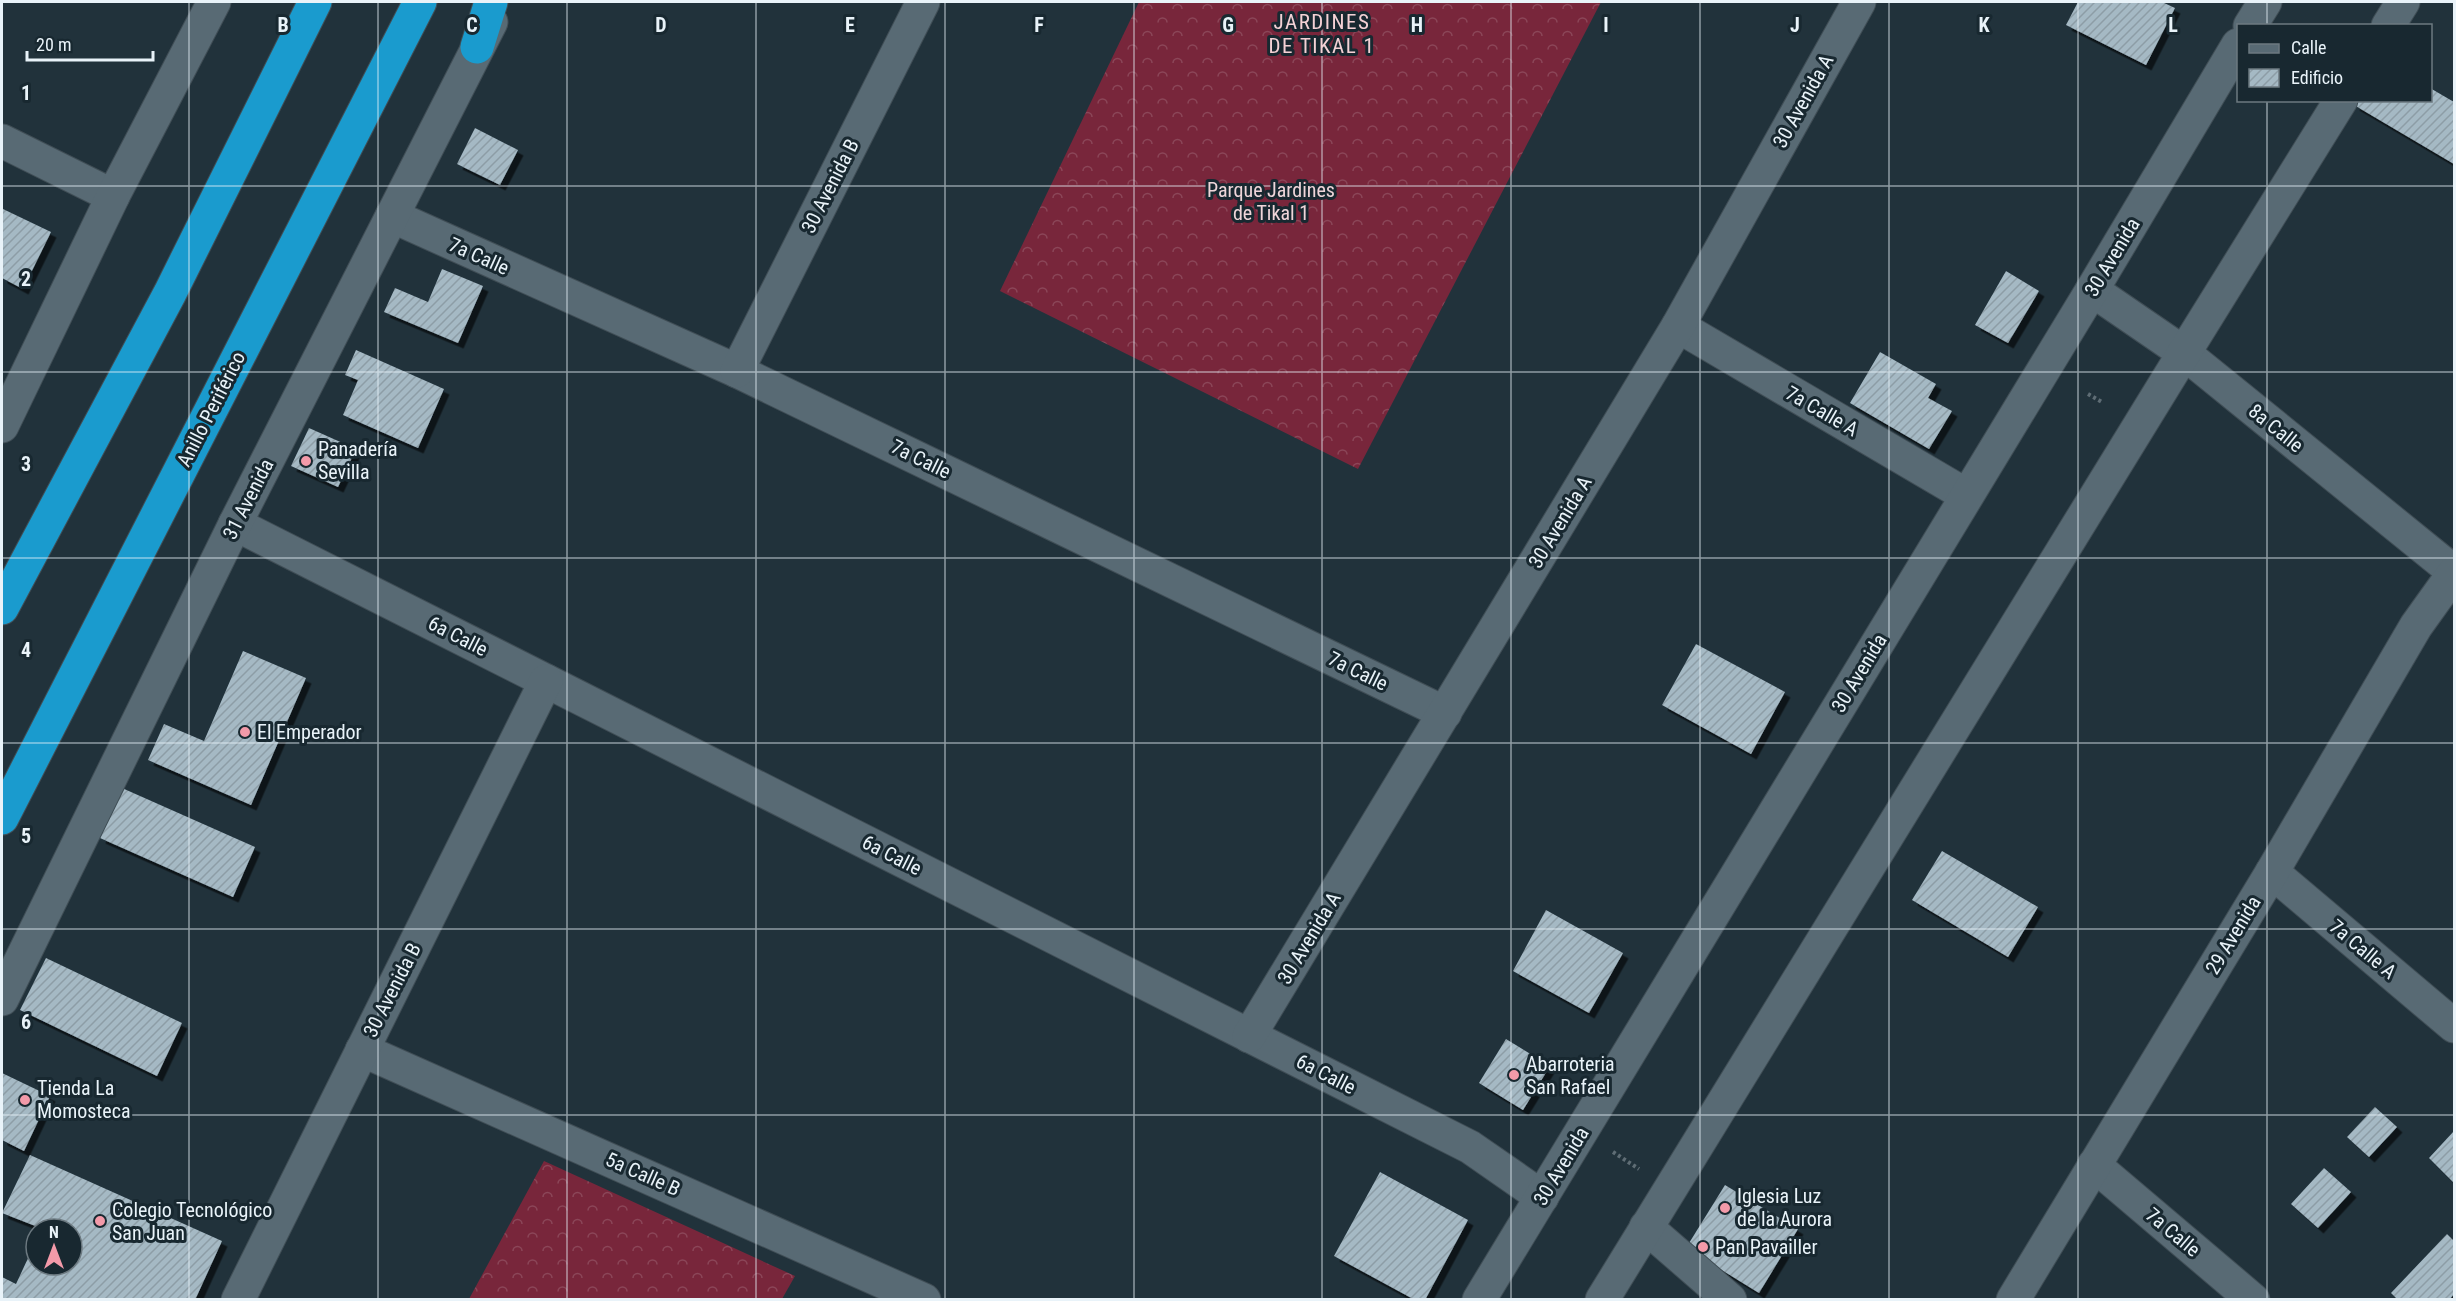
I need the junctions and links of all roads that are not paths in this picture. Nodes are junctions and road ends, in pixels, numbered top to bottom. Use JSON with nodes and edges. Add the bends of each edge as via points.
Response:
{"nodes":[{"id":1,"x":214,"y":2,"type":"edge"},
{"id":2,"x":315,"y":2,"type":"edge"},
{"id":3,"x":420,"y":2,"type":"edge"},
{"id":4,"x":491,"y":2,"type":"edge"},
{"id":5,"x":501,"y":2,"type":"edge"},
{"id":6,"x":923,"y":2,"type":"edge"},
{"id":7,"x":1859,"y":2,"type":"edge"},
{"id":8,"x":2265,"y":2,"type":"edge"},
{"id":9,"x":2403,"y":2,"type":"edge"},
{"id":10,"x":2251,"y":24,"type":"edge"},
{"id":11,"x":2389,"y":24,"type":"edge"},
{"id":12,"x":2237,"y":47,"type":"edge"},
{"id":13,"x":477,"y":48,"type":"junction"},
{"id":14,"x":2340,"y":102,"type":"edge"},
{"id":15,"x":2,"y":141,"type":"edge"},
{"id":16,"x":113,"y":196,"type":"junction"},
{"id":17,"x":392,"y":216,"type":"junction"},
{"id":18,"x":2092,"y":290,"type":"junction"},
{"id":19,"x":1678,"y":326,"type":"junction"},
{"id":20,"x":2184,"y":352,"type":"junction"},
{"id":21,"x":737,"y":370,"type":"junction"},
{"id":22,"x":2,"y":426,"type":"edge"},
{"id":23,"x":1966,"y":495,"type":"junction"},
{"id":24,"x":235,"y":524,"type":"junction"},
{"id":25,"x":2454,"y":572,"type":"edge"},
{"id":26,"x":2,"y":608,"type":"edge"},
{"id":27,"x":546,"y":681,"type":"junction"},
{"id":28,"x":1445,"y":713,"type":"junction"},
{"id":29,"x":2,"y":818,"type":"edge"},
{"id":30,"x":2272,"y":872,"type":"junction"},
{"id":31,"x":2,"y":999,"type":"edge"},
{"id":32,"x":2454,"y":1026,"type":"edge"},
{"id":33,"x":1249,"y":1035,"type":"junction"},
{"id":34,"x":362,"y":1050,"type":"junction"},
{"id":35,"x":2094,"y":1165,"type":"junction"},
{"id":36,"x":1542,"y":1197,"type":"junction"},
{"id":37,"x":1646,"y":1227,"type":"junction"},
{"id":38,"x":238,"y":1299,"type":"edge"},
{"id":39,"x":924,"y":1299,"type":"edge"},
{"id":40,"x":1479,"y":1299,"type":"edge"},
{"id":41,"x":1602,"y":1299,"type":"edge"},
{"id":42,"x":1730,"y":1299,"type":"edge"},
{"id":43,"x":2013,"y":1299,"type":"edge"},
{"id":44,"x":2253,"y":1299,"type":"edge"}],
"edges":[{"from":1,"to":16,"type":"street"},
{"from":2,"to":26,"type":"highway","via":[[170,293]]},
{"from":3,"to":29,"type":"highway","name":"Anillo Periférico"},
{"from":4,"to":13,"type":"highway"},
{"from":5,"to":13,"type":"street","name":"31 Avenida"},
{"from":6,"to":21,"type":"street","name":"30 Avenida B"},
{"from":7,"to":19,"type":"street","name":"30 Avenida A"},
{"from":8,"to":10,"type":"street"},
{"from":9,"to":11,"type":"street"},
{"from":12,"to":18,"type":"street","name":"30 Avenida"},
{"from":13,"to":17,"type":"street","name":"31 Avenida"},
{"from":14,"to":20,"type":"street"},
{"from":15,"to":16,"type":"street"},
{"from":16,"to":22,"type":"street"},
{"from":17,"to":21,"type":"street","name":"7a Calle"},
{"from":17,"to":24,"type":"street","name":"31 Avenida"},
{"from":18,"to":20,"type":"street","name":"8a Calle"},
{"from":18,"to":23,"type":"street","name":"30 Avenida"},
{"from":19,"to":23,"type":"street","name":"7a Calle A"},
{"from":19,"to":28,"type":"street","name":"30 Avenida A"},
{"from":20,"to":25,"type":"street","name":"8a Calle"},
{"from":20,"to":37,"type":"street"},
{"from":21,"to":28,"type":"street","name":"7a Calle"},
{"from":23,"to":36,"type":"street","name":"30 Avenida"},
{"from":24,"to":27,"type":"street","name":"6a Calle"},
{"from":24,"to":31,"type":"street","name":"31 Avenida"},
{"from":25,"to":30,"type":"street","name":"29 Avenida","via":[[2416,626]]},
{"from":27,"to":33,"type":"street","name":"6a Calle"},
{"from":27,"to":34,"type":"street","name":"30 Avenida B"},
{"from":28,"to":33,"type":"street","name":"30 Avenida A"},
{"from":30,"to":32,"type":"street","name":"7a Calle A"},
{"from":30,"to":35,"type":"street","name":"29 Avenida"},
{"from":33,"to":36,"type":"street","name":"6a Calle","via":[[1470,1147]]},
{"from":34,"to":38,"type":"street","name":"30 Avenida B"},
{"from":34,"to":39,"type":"street","name":"5a Calle B"},
{"from":35,"to":43,"type":"street","name":"29 Avenida"},
{"from":35,"to":44,"type":"street","name":"7a Calle"},
{"from":36,"to":40,"type":"street","name":"30 Avenida"},
{"from":37,"to":41,"type":"street"},
{"from":37,"to":42,"type":"street"}]}
